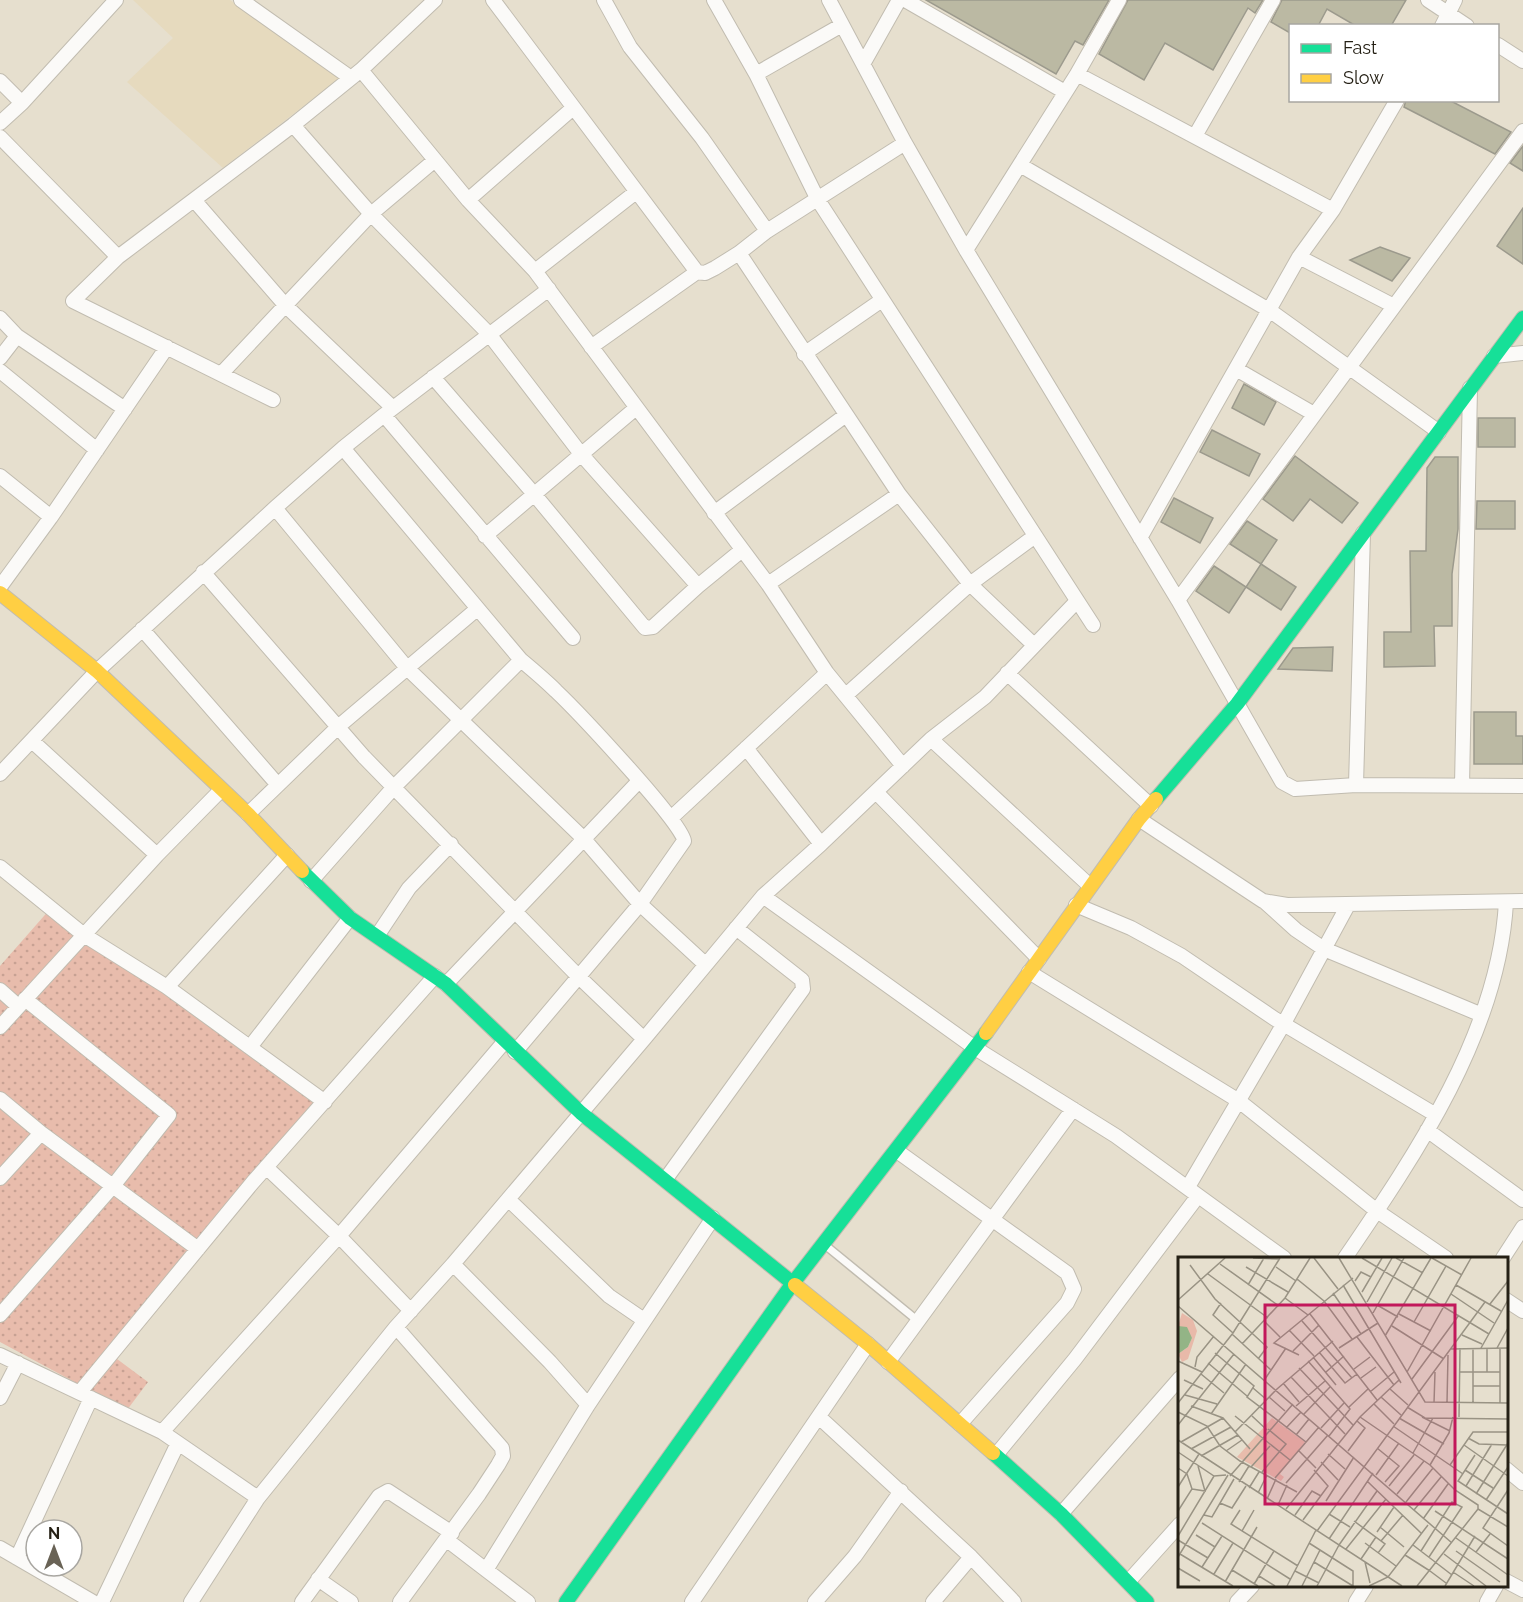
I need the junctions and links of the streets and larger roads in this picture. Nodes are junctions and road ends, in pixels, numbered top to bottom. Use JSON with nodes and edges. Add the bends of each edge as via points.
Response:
{"nodes":[{"id":1,"x":241,"y":0,"type":"edge"},
{"id":2,"x":435,"y":0,"type":"edge"},
{"id":3,"x":493,"y":0,"type":"edge"},
{"id":4,"x":604,"y":0,"type":"edge"},
{"id":5,"x":714,"y":0,"type":"edge"},
{"id":6,"x":829,"y":0,"type":"edge"},
{"id":7,"x":899,"y":0,"type":"edge"},
{"id":8,"x":904,"y":0,"type":"edge"},
{"id":9,"x":1119,"y":0,"type":"edge"},
{"id":10,"x":1273,"y":0,"type":"edge"},
{"id":11,"x":1428,"y":0,"type":"edge"},
{"id":12,"x":1455,"y":0,"type":"edge"},
{"id":13,"x":109,"y":2,"type":"edge"},
{"id":14,"x":1445,"y":20,"type":"edge"},
{"id":15,"x":1460,"y":24,"type":"edge"},
{"id":16,"x":842,"y":25,"type":"junction"},
{"id":17,"x":1499,"y":46,"type":"edge"},
{"id":18,"x":1523,"y":61,"type":"edge"},
{"id":19,"x":863,"y":64,"type":"junction"},
{"id":20,"x":356,"y":74,"type":"junction"},
{"id":21,"x":756,"y":74,"type":"junction"},
{"id":22,"x":1077,"y":74,"type":"junction"},
{"id":23,"x":0,"y":81,"type":"edge"},
{"id":24,"x":1065,"y":92,"type":"junction"},
{"id":25,"x":1396,"y":102,"type":"edge"},
{"id":26,"x":22,"y":103,"type":"junction"},
{"id":27,"x":573,"y":108,"type":"junction"},
{"id":28,"x":0,"y":123,"type":"edge"},
{"id":29,"x":293,"y":125,"type":"junction"},
{"id":30,"x":1523,"y":131,"type":"edge"},
{"id":31,"x":0,"y":136,"type":"edge"},
{"id":32,"x":1195,"y":136,"type":"junction"},
{"id":33,"x":905,"y":143,"type":"junction"},
{"id":34,"x":435,"y":160,"type":"junction"},
{"id":35,"x":1020,"y":165,"type":"junction"},
{"id":36,"x":636,"y":192,"type":"junction"},
{"id":37,"x":194,"y":200,"type":"junction"},
{"id":38,"x":468,"y":200,"type":"junction"},
{"id":39,"x":818,"y":200,"type":"junction"},
{"id":40,"x":1333,"y":210,"type":"junction"},
{"id":41,"x":371,"y":214,"type":"junction"},
{"id":42,"x":767,"y":231,"type":"junction"},
{"id":43,"x":966,"y":250,"type":"junction"},
{"id":44,"x":739,"y":254,"type":"junction"},
{"id":45,"x":118,"y":257,"type":"junction"},
{"id":46,"x":1299,"y":257,"type":"junction"},
{"id":47,"x":535,"y":271,"type":"junction"},
{"id":48,"x":697,"y":272,"type":"junction"},
{"id":49,"x":549,"y":289,"type":"junction"},
{"id":50,"x":882,"y":300,"type":"junction"},
{"id":51,"x":286,"y":306,"type":"junction"},
{"id":52,"x":1394,"y":306,"type":"junction"},
{"id":53,"x":1269,"y":310,"type":"junction"},
{"id":54,"x":0,"y":318,"type":"edge"},
{"id":55,"x":1523,"y":318,"type":"edge"},
{"id":56,"x":489,"y":334,"type":"junction"},
{"id":57,"x":18,"y":336,"type":"junction"},
{"id":58,"x":167,"y":347,"type":"junction"},
{"id":59,"x":591,"y":347,"type":"junction"},
{"id":60,"x":1523,"y":353,"type":"edge"},
{"id":61,"x":804,"y":354,"type":"junction"},
{"id":62,"x":1494,"y":356,"type":"junction"},
{"id":63,"x":0,"y":358,"type":"edge"},
{"id":64,"x":1236,"y":369,"type":"junction"},
{"id":65,"x":1348,"y":369,"type":"junction"},
{"id":66,"x":0,"y":371,"type":"edge"},
{"id":67,"x":221,"y":374,"type":"junction"},
{"id":68,"x":433,"y":377,"type":"junction"},
{"id":69,"x":1470,"y":388,"type":"junction"},
{"id":70,"x":273,"y":400,"type":"dead end"},
{"id":71,"x":636,"y":408,"type":"junction"},
{"id":72,"x":125,"y":409,"type":"junction"},
{"id":73,"x":389,"y":411,"type":"junction"},
{"id":74,"x":1314,"y":414,"type":"junction"},
{"id":75,"x":846,"y":416,"type":"junction"},
{"id":76,"x":1438,"y":432,"type":"junction"},
{"id":77,"x":343,"y":448,"type":"junction"},
{"id":78,"x":97,"y":450,"type":"junction"},
{"id":79,"x":581,"y":454,"type":"junction"},
{"id":80,"x":0,"y":476,"type":"edge"},
{"id":81,"x":534,"y":494,"type":"junction"},
{"id":82,"x":899,"y":494,"type":"junction"},
{"id":83,"x":275,"y":508,"type":"junction"},
{"id":84,"x":714,"y":513,"type":"junction"},
{"id":85,"x":51,"y":517,"type":"junction"},
{"id":86,"x":1363,"y":533,"type":"junction"},
{"id":87,"x":485,"y":536,"type":"junction"},
{"id":88,"x":1035,"y":536,"type":"junction"},
{"id":89,"x":1140,"y":538,"type":"junction"},
{"id":90,"x":742,"y":550,"type":"junction"},
{"id":91,"x":203,"y":572,"type":"junction"},
{"id":92,"x":768,"y":584,"type":"junction"},
{"id":93,"x":970,"y":584,"type":"junction"},
{"id":94,"x":698,"y":586,"type":"junction"},
{"id":95,"x":0,"y":587,"type":"edge"},
{"id":96,"x":0,"y":593,"type":"edge"},
{"id":97,"x":1178,"y":600,"type":"junction"},
{"id":98,"x":1077,"y":602,"type":"junction"},
{"id":99,"x":477,"y":609,"type":"junction"},
{"id":100,"x":1093,"y":625,"type":"dead end"},
{"id":101,"x":142,"y":629,"type":"junction"},
{"id":102,"x":573,"y":638,"type":"dead end"},
{"id":103,"x":1034,"y":645,"type":"junction"},
{"id":104,"x":521,"y":660,"type":"junction"},
{"id":105,"x":407,"y":668,"type":"junction"},
{"id":106,"x":97,"y":671,"type":"junction"},
{"id":107,"x":827,"y":673,"type":"junction"},
{"id":108,"x":1006,"y":673,"type":"junction"},
{"id":109,"x":846,"y":694,"type":"junction"},
{"id":110,"x":1237,"y":704,"type":"junction"},
{"id":111,"x":462,"y":721,"type":"junction"},
{"id":112,"x":339,"y":726,"type":"junction"},
{"id":113,"x":931,"y":739,"type":"junction"},
{"id":114,"x":32,"y":741,"type":"junction"},
{"id":115,"x":746,"y":748,"type":"junction"},
{"id":116,"x":0,"y":752,"type":"edge"},
{"id":117,"x":11,"y":762,"type":"junction"},
{"id":118,"x":903,"y":766,"type":"junction"},
{"id":119,"x":0,"y":774,"type":"edge"},
{"id":120,"x":639,"y":781,"type":"junction"},
{"id":121,"x":278,"y":785,"type":"junction"},
{"id":122,"x":1356,"y":785,"type":"junction"},
{"id":123,"x":1462,"y":785,"type":"junction"},
{"id":124,"x":1523,"y":786,"type":"edge"},
{"id":125,"x":394,"y":787,"type":"junction"},
{"id":126,"x":221,"y":790,"type":"junction"},
{"id":127,"x":876,"y":792,"type":"junction"},
{"id":128,"x":1151,"y":806,"type":"junction"},
{"id":129,"x":248,"y":814,"type":"junction"},
{"id":130,"x":671,"y":818,"type":"junction"},
{"id":131,"x":1139,"y":819,"type":"junction"},
{"id":132,"x":583,"y":838,"type":"junction"},
{"id":133,"x":451,"y":844,"type":"junction"},
{"id":134,"x":822,"y":844,"type":"junction"},
{"id":135,"x":157,"y":855,"type":"junction"},
{"id":136,"x":287,"y":855,"type":"junction"},
{"id":137,"x":0,"y":867,"type":"edge"},
{"id":138,"x":311,"y":881,"type":"junction"},
{"id":139,"x":1090,"y":886,"type":"junction"},
{"id":140,"x":763,"y":896,"type":"junction"},
{"id":141,"x":1263,"y":901,"type":"junction"},
{"id":142,"x":1523,"y":901,"type":"edge"},
{"id":143,"x":1506,"y":902,"type":"junction"},
{"id":144,"x":640,"y":904,"type":"junction"},
{"id":145,"x":1348,"y":905,"type":"junction"},
{"id":146,"x":1076,"y":906,"type":"junction"},
{"id":147,"x":516,"y":910,"type":"junction"},
{"id":148,"x":350,"y":918,"type":"junction"},
{"id":149,"x":736,"y":928,"type":"junction"},
{"id":150,"x":84,"y":935,"type":"junction"},
{"id":151,"x":377,"y":936,"type":"junction"},
{"id":152,"x":1324,"y":949,"type":"junction"},
{"id":153,"x":1039,"y":959,"type":"junction"},
{"id":154,"x":705,"y":964,"type":"junction"},
{"id":155,"x":1029,"y":972,"type":"junction"},
{"id":156,"x":578,"y":976,"type":"junction"},
{"id":157,"x":440,"y":980,"type":"junction"},
{"id":158,"x":166,"y":987,"type":"junction"},
{"id":159,"x":0,"y":990,"type":"edge"},
{"id":160,"x":22,"y":1003,"type":"junction"},
{"id":161,"x":1482,"y":1015,"type":"junction"},
{"id":162,"x":1283,"y":1025,"type":"junction"},
{"id":163,"x":0,"y":1026,"type":"edge"},
{"id":164,"x":645,"y":1039,"type":"junction"},
{"id":165,"x":505,"y":1041,"type":"junction"},
{"id":166,"x":250,"y":1047,"type":"junction"},
{"id":167,"x":975,"y":1048,"type":"junction"},
{"id":168,"x":515,"y":1052,"type":"junction"},
{"id":169,"x":0,"y":1099,"type":"edge"},
{"id":170,"x":1239,"y":1101,"type":"junction"},
{"id":171,"x":325,"y":1102,"type":"junction"},
{"id":172,"x":1073,"y":1109,"type":"junction"},
{"id":173,"x":581,"y":1113,"type":"junction"},
{"id":174,"x":1436,"y":1115,"type":"junction"},
{"id":175,"x":1427,"y":1130,"type":"junction"},
{"id":176,"x":41,"y":1133,"type":"junction"},
{"id":177,"x":897,"y":1150,"type":"junction"},
{"id":178,"x":266,"y":1167,"type":"junction"},
{"id":179,"x":0,"y":1178,"type":"edge"},
{"id":180,"x":665,"y":1180,"type":"junction"},
{"id":181,"x":113,"y":1186,"type":"junction"},
{"id":182,"x":1193,"y":1192,"type":"junction"},
{"id":183,"x":508,"y":1199,"type":"junction"},
{"id":184,"x":1523,"y":1200,"type":"edge"},
{"id":185,"x":1377,"y":1211,"type":"junction"},
{"id":186,"x":713,"y":1218,"type":"junction"},
{"id":187,"x":993,"y":1219,"type":"junction"},
{"id":188,"x":1523,"y":1227,"type":"edge"},
{"id":189,"x":339,"y":1236,"type":"junction"},
{"id":190,"x":198,"y":1248,"type":"junction"},
{"id":191,"x":1278,"y":1257,"type":"edge"},
{"id":192,"x":1346,"y":1257,"type":"edge"},
{"id":193,"x":1445,"y":1257,"type":"edge"},
{"id":194,"x":1504,"y":1257,"type":"edge"},
{"id":195,"x":453,"y":1264,"type":"junction"},
{"id":196,"x":793,"y":1282,"type":"junction"},
{"id":197,"x":1508,"y":1301,"type":"edge"},
{"id":198,"x":411,"y":1311,"type":"junction"},
{"id":199,"x":1523,"y":1311,"type":"edge"},
{"id":200,"x":0,"y":1315,"type":"edge"},
{"id":201,"x":645,"y":1320,"type":"junction"},
{"id":202,"x":396,"y":1327,"type":"junction"},
{"id":203,"x":868,"y":1344,"type":"junction"},
{"id":204,"x":0,"y":1355,"type":"edge"},
{"id":205,"x":888,"y":1362,"type":"junction"},
{"id":206,"x":18,"y":1363,"type":"junction"},
{"id":207,"x":1178,"y":1379,"type":"edge"},
{"id":208,"x":85,"y":1395,"type":"junction"},
{"id":209,"x":0,"y":1398,"type":"edge"},
{"id":210,"x":588,"y":1405,"type":"junction"},
{"id":211,"x":819,"y":1417,"type":"junction"},
{"id":212,"x":960,"y":1424,"type":"junction"},
{"id":213,"x":162,"y":1432,"type":"junction"},
{"id":214,"x":178,"y":1443,"type":"junction"},
{"id":215,"x":996,"y":1455,"type":"junction"},
{"id":216,"x":1508,"y":1471,"type":"edge"},
{"id":217,"x":1523,"y":1483,"type":"edge"},
{"id":218,"x":901,"y":1491,"type":"junction"},
{"id":219,"x":258,"y":1498,"type":"junction"},
{"id":220,"x":1061,"y":1514,"type":"junction"},
{"id":221,"x":1178,"y":1525,"type":"edge"},
{"id":222,"x":449,"y":1536,"type":"junction"},
{"id":223,"x":0,"y":1548,"type":"edge"},
{"id":224,"x":17,"y":1557,"type":"junction"},
{"id":225,"x":971,"y":1557,"type":"junction"},
{"id":226,"x":486,"y":1570,"type":"junction"},
{"id":227,"x":318,"y":1579,"type":"junction"},
{"id":228,"x":1128,"y":1582,"type":"junction"},
{"id":229,"x":1508,"y":1582,"type":"edge"},
{"id":230,"x":1251,"y":1587,"type":"edge"},
{"id":231,"x":1365,"y":1587,"type":"edge"},
{"id":232,"x":1495,"y":1587,"type":"edge"},
{"id":233,"x":1523,"y":1590,"type":"edge"},
{"id":234,"x":93,"y":1602,"type":"edge"},
{"id":235,"x":102,"y":1602,"type":"edge"},
{"id":236,"x":191,"y":1602,"type":"edge"},
{"id":237,"x":302,"y":1602,"type":"edge"},
{"id":238,"x":351,"y":1602,"type":"edge"},
{"id":239,"x":400,"y":1602,"type":"edge"},
{"id":240,"x":528,"y":1602,"type":"edge"},
{"id":241,"x":566,"y":1602,"type":"edge"},
{"id":242,"x":692,"y":1602,"type":"edge"},
{"id":243,"x":815,"y":1602,"type":"edge"},
{"id":244,"x":933,"y":1602,"type":"edge"},
{"id":245,"x":1014,"y":1602,"type":"edge"},
{"id":246,"x":1148,"y":1602,"type":"edge"},
{"id":247,"x":1237,"y":1602,"type":"edge"},
{"id":248,"x":1356,"y":1602,"type":"edge"},
{"id":249,"x":1487,"y":1602,"type":"edge"}],
"edges":[{"from":1,"to":20,"type":"street"},
{"from":2,"to":20,"type":"street"},
{"from":3,"to":27,"type":"street"},
{"from":4,"to":42,"type":"street","via":[[630,47],[702,138]]},
{"from":5,"to":21,"type":"street"},
{"from":6,"to":16,"type":"street"},
{"from":7,"to":19,"type":"street"},
{"from":8,"to":24,"type":"street"},
{"from":9,"to":22,"type":"street"},
{"from":10,"to":32,"type":"street"},
{"from":11,"to":14,"type":"street"},
{"from":12,"to":14,"type":"street"},
{"from":13,"to":26,"type":"street"},
{"from":14,"to":15,"type":"street"},
{"from":16,"to":19,"type":"street"},
{"from":16,"to":21,"type":"street"},
{"from":17,"to":18,"type":"street"},
{"from":19,"to":33,"type":"street"},
{"from":20,"to":29,"type":"street"},
{"from":20,"to":34,"type":"street"},
{"from":21,"to":39,"type":"street"},
{"from":22,"to":24,"type":"street"},
{"from":22,"to":32,"type":"street"},
{"from":23,"to":26,"type":"street"},
{"from":24,"to":35,"type":"street"},
{"from":25,"to":40,"type":"street"},
{"from":26,"to":28,"type":"street"},
{"from":27,"to":36,"type":"street"},
{"from":27,"to":38,"type":"street"},
{"from":29,"to":37,"type":"street"},
{"from":29,"to":41,"type":"street"},
{"from":30,"to":52,"type":"street"},
{"from":31,"to":45,"type":"street"},
{"from":32,"to":40,"type":"street"},
{"from":33,"to":39,"type":"street"},
{"from":33,"to":43,"type":"street"},
{"from":34,"to":38,"type":"street"},
{"from":34,"to":41,"type":"street"},
{"from":35,"to":43,"type":"street"},
{"from":35,"to":53,"type":"street"},
{"from":36,"to":47,"type":"street"},
{"from":36,"to":48,"type":"street"},
{"from":37,"to":45,"type":"street"},
{"from":37,"to":51,"type":"street"},
{"from":38,"to":47,"type":"street"},
{"from":39,"to":42,"type":"street"},
{"from":39,"to":50,"type":"street"},
{"from":40,"to":46,"type":"street"},
{"from":41,"to":51,"type":"street"},
{"from":41,"to":56,"type":"street"},
{"from":42,"to":44,"type":"street"},
{"from":43,"to":89,"type":"street"},
{"from":44,"to":48,"type":"street","via":[[705,273]]},
{"from":44,"to":61,"type":"street"},
{"from":45,"to":58,"type":"street","via":[[73,301]]},
{"from":46,"to":52,"type":"street"},
{"from":46,"to":53,"type":"street"},
{"from":47,"to":49,"type":"street"},
{"from":48,"to":59,"type":"street"},
{"from":49,"to":56,"type":"street"},
{"from":49,"to":59,"type":"street"},
{"from":50,"to":61,"type":"street"},
{"from":50,"to":88,"type":"street"},
{"from":51,"to":67,"type":"street"},
{"from":51,"to":73,"type":"street"},
{"from":52,"to":65,"type":"street"},
{"from":53,"to":64,"type":"street"},
{"from":53,"to":65,"type":"street"},
{"from":54,"to":57,"type":"street"},
{"from":55,"to":62,"type":"street"},
{"from":56,"to":68,"type":"street"},
{"from":56,"to":79,"type":"street"},
{"from":57,"to":63,"type":"street"},
{"from":57,"to":72,"type":"street"},
{"from":58,"to":67,"type":"street"},
{"from":58,"to":72,"type":"street"},
{"from":59,"to":71,"type":"street"},
{"from":60,"to":62,"type":"street"},
{"from":61,"to":75,"type":"street"},
{"from":62,"to":69,"type":"street"},
{"from":64,"to":74,"type":"street"},
{"from":64,"to":89,"type":"street"},
{"from":65,"to":74,"type":"street"},
{"from":65,"to":76,"type":"street"},
{"from":66,"to":78,"type":"street"},
{"from":67,"to":70,"type":"street"},
{"from":68,"to":73,"type":"street"},
{"from":68,"to":81,"type":"street"},
{"from":69,"to":76,"type":"street"},
{"from":69,"to":123,"type":"street"},
{"from":71,"to":79,"type":"street"},
{"from":71,"to":84,"type":"street"},
{"from":72,"to":78,"type":"street"},
{"from":73,"to":77,"type":"street"},
{"from":73,"to":87,"type":"street"},
{"from":74,"to":97,"type":"street"},
{"from":75,"to":82,"type":"street"},
{"from":75,"to":84,"type":"street"},
{"from":76,"to":86,"type":"street"},
{"from":77,"to":83,"type":"street"},
{"from":77,"to":99,"type":"street"},
{"from":78,"to":85,"type":"street"},
{"from":79,"to":81,"type":"street"},
{"from":79,"to":94,"type":"street"},
{"from":80,"to":85,"type":"street"},
{"from":81,"to":87,"type":"street"},
{"from":81,"to":94,"type":"street","via":[[645,628],[653,627]]},
{"from":82,"to":92,"type":"street"},
{"from":82,"to":93,"type":"street"},
{"from":83,"to":91,"type":"street"},
{"from":83,"to":105,"type":"street"},
{"from":84,"to":90,"type":"street"},
{"from":85,"to":95,"type":"street"},
{"from":86,"to":110,"type":"street"},
{"from":86,"to":122,"type":"street"},
{"from":87,"to":102,"type":"street"},
{"from":88,"to":93,"type":"street"},
{"from":88,"to":98,"type":"street"},
{"from":89,"to":97,"type":"street"},
{"from":90,"to":92,"type":"street"},
{"from":90,"to":94,"type":"street"},
{"from":91,"to":101,"type":"street"},
{"from":91,"to":112,"type":"street"},
{"from":92,"to":107,"type":"street"},
{"from":93,"to":103,"type":"street"},
{"from":93,"to":109,"type":"street"},
{"from":96,"to":106,"type":"street"},
{"from":97,"to":110,"type":"street"},
{"from":98,"to":100,"type":"street"},
{"from":98,"to":103,"type":"street"},
{"from":99,"to":104,"type":"street"},
{"from":99,"to":105,"type":"street"},
{"from":101,"to":106,"type":"street"},
{"from":101,"to":121,"type":"street"},
{"from":103,"to":108,"type":"street"},
{"from":104,"to":111,"type":"street"},
{"from":104,"to":120,"type":"street","via":[[556,690]]},
{"from":105,"to":111,"type":"street"},
{"from":105,"to":112,"type":"street"},
{"from":106,"to":114,"type":"street"},
{"from":106,"to":126,"type":"street"},
{"from":107,"to":109,"type":"street"},
{"from":107,"to":115,"type":"street"},
{"from":108,"to":113,"type":"street","via":[[985,697]]},
{"from":108,"to":128,"type":"street"},
{"from":109,"to":118,"type":"street"},
{"from":110,"to":122,"type":"street","via":[[1282,782],[1295,789]]},
{"from":110,"to":128,"type":"street"},
{"from":111,"to":125,"type":"street"},
{"from":111,"to":132,"type":"street"},
{"from":112,"to":121,"type":"street"},
{"from":112,"to":125,"type":"street"},
{"from":113,"to":118,"type":"street"},
{"from":113,"to":139,"type":"street"},
{"from":114,"to":117,"type":"street"},
{"from":114,"to":135,"type":"street"},
{"from":115,"to":130,"type":"street"},
{"from":115,"to":134,"type":"street"},
{"from":116,"to":117,"type":"street"},
{"from":117,"to":119,"type":"street"},
{"from":118,"to":127,"type":"street"},
{"from":120,"to":130,"type":"street"},
{"from":120,"to":132,"type":"street"},
{"from":121,"to":129,"type":"street"},
{"from":122,"to":123,"type":"street"},
{"from":123,"to":124,"type":"street"},
{"from":125,"to":133,"type":"street"},
{"from":125,"to":138,"type":"street"},
{"from":126,"to":129,"type":"street"},
{"from":126,"to":135,"type":"street"},
{"from":127,"to":134,"type":"street"},
{"from":127,"to":153,"type":"street"},
{"from":128,"to":131,"type":"street"},
{"from":129,"to":136,"type":"street"},
{"from":130,"to":144,"type":"street","via":[[684,841]]},
{"from":131,"to":139,"type":"street"},
{"from":131,"to":141,"type":"street"},
{"from":132,"to":144,"type":"street"},
{"from":132,"to":147,"type":"street"},
{"from":133,"to":147,"type":"street"},
{"from":133,"to":151,"type":"street","via":[[409,888]]},
{"from":134,"to":140,"type":"street"},
{"from":135,"to":150,"type":"street"},
{"from":136,"to":138,"type":"street"},
{"from":136,"to":158,"type":"street"},
{"from":137,"to":150,"type":"street"},
{"from":138,"to":148,"type":"street"},
{"from":139,"to":146,"type":"street"},
{"from":140,"to":149,"type":"street"},
{"from":140,"to":167,"type":"street"},
{"from":141,"to":145,"type":"street"},
{"from":141,"to":152,"type":"street"},
{"from":142,"to":143,"type":"street"},
{"from":143,"to":145,"type":"street"},
{"from":143,"to":161,"type":"street","via":[[1496,970]]},
{"from":144,"to":154,"type":"street"},
{"from":144,"to":156,"type":"street"},
{"from":145,"to":152,"type":"street"},
{"from":146,"to":153,"type":"street"},
{"from":146,"to":162,"type":"street","via":[[1131,928],[1182,956]]},
{"from":147,"to":156,"type":"street"},
{"from":147,"to":157,"type":"street"},
{"from":148,"to":151,"type":"street"},
{"from":148,"to":166,"type":"street"},
{"from":149,"to":154,"type":"street"},
{"from":149,"to":180,"type":"street","via":[[802,980],[803,989]]},
{"from":150,"to":158,"type":"street"},
{"from":150,"to":160,"type":"street"},
{"from":151,"to":157,"type":"street"},
{"from":152,"to":161,"type":"street"},
{"from":152,"to":162,"type":"street"},
{"from":153,"to":155,"type":"street"},
{"from":154,"to":164,"type":"street"},
{"from":155,"to":167,"type":"street"},
{"from":155,"to":170,"type":"street"},
{"from":156,"to":164,"type":"street"},
{"from":156,"to":168,"type":"street"},
{"from":157,"to":165,"type":"street"},
{"from":157,"to":171,"type":"street"},
{"from":158,"to":166,"type":"street"},
{"from":159,"to":160,"type":"street"},
{"from":160,"to":163,"type":"street"},
{"from":160,"to":181,"type":"street","via":[[169,1115]]},
{"from":161,"to":174,"type":"street"},
{"from":162,"to":170,"type":"street"},
{"from":162,"to":174,"type":"street"},
{"from":164,"to":173,"type":"street"},
{"from":165,"to":168,"type":"street"},
{"from":165,"to":189,"type":"street"},
{"from":166,"to":171,"type":"street"},
{"from":167,"to":172,"type":"street"},
{"from":167,"to":177,"type":"street"},
{"from":168,"to":173,"type":"street"},
{"from":169,"to":176,"type":"street"},
{"from":170,"to":182,"type":"street"},
{"from":170,"to":185,"type":"street"},
{"from":171,"to":178,"type":"street"},
{"from":172,"to":182,"type":"street"},
{"from":172,"to":187,"type":"street"},
{"from":173,"to":180,"type":"street"},
{"from":173,"to":183,"type":"street"},
{"from":174,"to":175,"type":"street"},
{"from":175,"to":184,"type":"street"},
{"from":175,"to":185,"type":"street"},
{"from":176,"to":179,"type":"street"},
{"from":176,"to":181,"type":"street"},
{"from":177,"to":187,"type":"street"},
{"from":177,"to":196,"type":"street"},
{"from":178,"to":189,"type":"street"},
{"from":178,"to":190,"type":"street"},
{"from":180,"to":186,"type":"street"},
{"from":181,"to":190,"type":"street"},
{"from":181,"to":200,"type":"street"},
{"from":182,"to":191,"type":"street"},
{"from":182,"to":215,"type":"street","via":[[1075,1359]]},
{"from":183,"to":195,"type":"street"},
{"from":183,"to":201,"type":"street","via":[[609,1296]]},
{"from":185,"to":192,"type":"street"},
{"from":185,"to":193,"type":"street"},
{"from":186,"to":196,"type":"street"},
{"from":186,"to":201,"type":"street"},
{"from":187,"to":205,"type":"street"},
{"from":187,"to":212,"type":"street","via":[[1067,1273],[1074,1289],[1067,1303]]},
{"from":188,"to":194,"type":"street"},
{"from":189,"to":198,"type":"street"},
{"from":189,"to":213,"type":"street"},
{"from":190,"to":208,"type":"street"},
{"from":195,"to":198,"type":"street"},
{"from":195,"to":210,"type":"street"},
{"from":196,"to":203,"type":"street"},
{"from":196,"to":241,"type":"street"},
{"from":197,"to":199,"type":"street"},
{"from":198,"to":202,"type":"street"},
{"from":201,"to":210,"type":"street"},
{"from":202,"to":219,"type":"street"},
{"from":202,"to":222,"type":"street","via":[[502,1448],[498,1465]]},
{"from":203,"to":205,"type":"street"},
{"from":203,"to":211,"type":"street"},
{"from":204,"to":206,"type":"street"},
{"from":205,"to":212,"type":"street"},
{"from":206,"to":208,"type":"street"},
{"from":206,"to":209,"type":"street"},
{"from":207,"to":220,"type":"street"},
{"from":208,"to":213,"type":"street"},
{"from":208,"to":224,"type":"street"},
{"from":210,"to":226,"type":"street"},
{"from":211,"to":218,"type":"street"},
{"from":211,"to":242,"type":"street"},
{"from":212,"to":215,"type":"street"},
{"from":213,"to":214,"type":"street"},
{"from":214,"to":219,"type":"street"},
{"from":214,"to":235,"type":"street"},
{"from":215,"to":220,"type":"street"},
{"from":216,"to":217,"type":"street"},
{"from":218,"to":225,"type":"street"},
{"from":218,"to":243,"type":"street","via":[[855,1556]]},
{"from":219,"to":236,"type":"street"},
{"from":220,"to":228,"type":"street"},
{"from":221,"to":228,"type":"street"},
{"from":222,"to":226,"type":"street"},
{"from":222,"to":227,"type":"street","via":[[388,1491],[379,1496]]},
{"from":222,"to":239,"type":"street"},
{"from":223,"to":224,"type":"street"},
{"from":224,"to":234,"type":"street"},
{"from":225,"to":244,"type":"street"},
{"from":225,"to":245,"type":"street"},
{"from":226,"to":240,"type":"street"},
{"from":227,"to":237,"type":"street"},
{"from":227,"to":238,"type":"street"},
{"from":228,"to":246,"type":"street"},
{"from":229,"to":233,"type":"street"},
{"from":230,"to":247,"type":"street"},
{"from":231,"to":248,"type":"street"},
{"from":232,"to":249,"type":"street"}]}
